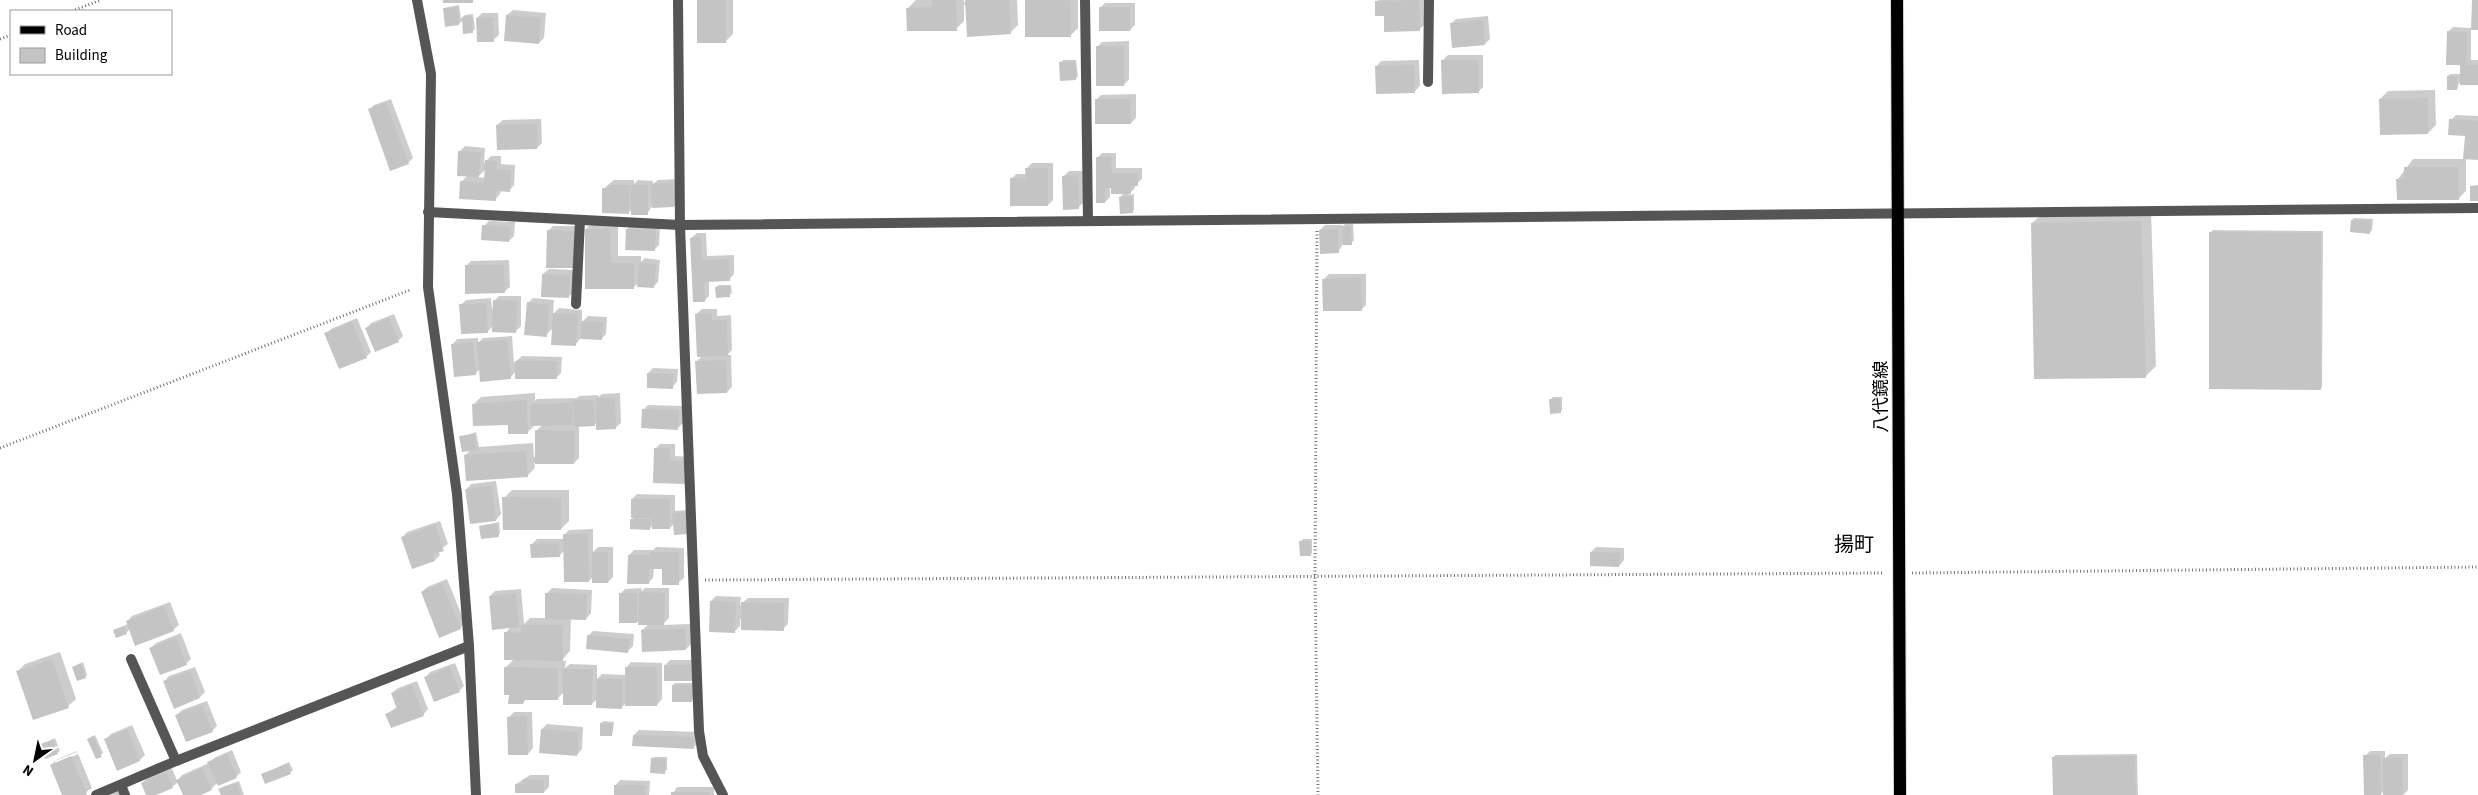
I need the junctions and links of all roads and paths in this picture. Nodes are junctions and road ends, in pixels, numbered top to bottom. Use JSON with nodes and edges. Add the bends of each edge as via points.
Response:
{"nodes":[{"id":1,"x":101,"y":0,"type":"edge"},
{"id":2,"x":417,"y":0,"type":"edge"},
{"id":3,"x":678,"y":0,"type":"edge"},
{"id":4,"x":1084,"y":0,"type":"edge"},
{"id":5,"x":1429,"y":0,"type":"edge"},
{"id":6,"x":1897,"y":0,"type":"edge"},
{"id":7,"x":75,"y":10,"type":"edge"},
{"id":8,"x":1428,"y":82,"type":"dead end"},
{"id":9,"x":2478,"y":208,"type":"edge"},
{"id":10,"x":428,"y":212,"type":"junction"},
{"id":11,"x":1900,"y":212,"type":"junction"},
{"id":12,"x":580,"y":220,"type":"junction"},
{"id":13,"x":1088,"y":221,"type":"junction"},
{"id":14,"x":1317,"y":221,"type":"junction"},
{"id":15,"x":680,"y":225,"type":"junction"},
{"id":16,"x":410,"y":290,"type":"dead end"},
{"id":17,"x":576,"y":304,"type":"dead end"},
{"id":18,"x":0,"y":448,"type":"edge"},
{"id":19,"x":2478,"y":567,"type":"edge"},
{"id":20,"x":1897,"y":573,"type":"junction"},
{"id":21,"x":1315,"y":578,"type":"junction"},
{"id":22,"x":694,"y":580,"type":"junction"},
{"id":23,"x":469,"y":646,"type":"junction"},
{"id":24,"x":131,"y":659,"type":"dead end"},
{"id":25,"x":176,"y":761,"type":"junction"},
{"id":26,"x":123,"y":790,"type":"edge"},
{"id":27,"x":96,"y":795,"type":"edge"},
{"id":28,"x":476,"y":795,"type":"edge"},
{"id":29,"x":723,"y":795,"type":"edge"},
{"id":30,"x":1318,"y":795,"type":"edge"},
{"id":31,"x":1900,"y":795,"type":"edge"}],
"edges":[{"from":1,"to":7,"type":"path"},
{"from":2,"to":10,"type":"street","via":[[431,74]]},
{"from":3,"to":15,"type":"street"},
{"from":4,"to":13,"type":"street"},
{"from":5,"to":8,"type":"street"},
{"from":6,"to":11,"type":"main road","name":"八代鏡線"},
{"from":9,"to":11,"type":"street"},
{"from":10,"to":12,"type":"street"},
{"from":10,"to":23,"type":"street","via":[[428,287],[457,494]]},
{"from":11,"to":14,"type":"street"},
{"from":11,"to":20,"type":"main road","name":"八代鏡線"},
{"from":12,"to":15,"type":"street"},
{"from":12,"to":17,"type":"street"},
{"from":13,"to":14,"type":"street"},
{"from":13,"to":15,"type":"street"},
{"from":14,"to":21,"type":"path"},
{"from":15,"to":22,"type":"street"},
{"from":16,"to":18,"type":"path"},
{"from":19,"to":20,"type":"path"},
{"from":20,"to":21,"type":"path"},
{"from":20,"to":31,"type":"main road","name":"八代鏡線"},
{"from":21,"to":22,"type":"path"},
{"from":21,"to":30,"type":"path"},
{"from":22,"to":29,"type":"street","via":[[698,731],[703,756]]},
{"from":23,"to":25,"type":"street"},
{"from":23,"to":28,"type":"street"},
{"from":24,"to":25,"type":"street"},
{"from":25,"to":26,"type":"street"},
{"from":26,"to":27,"type":"street"}]}
